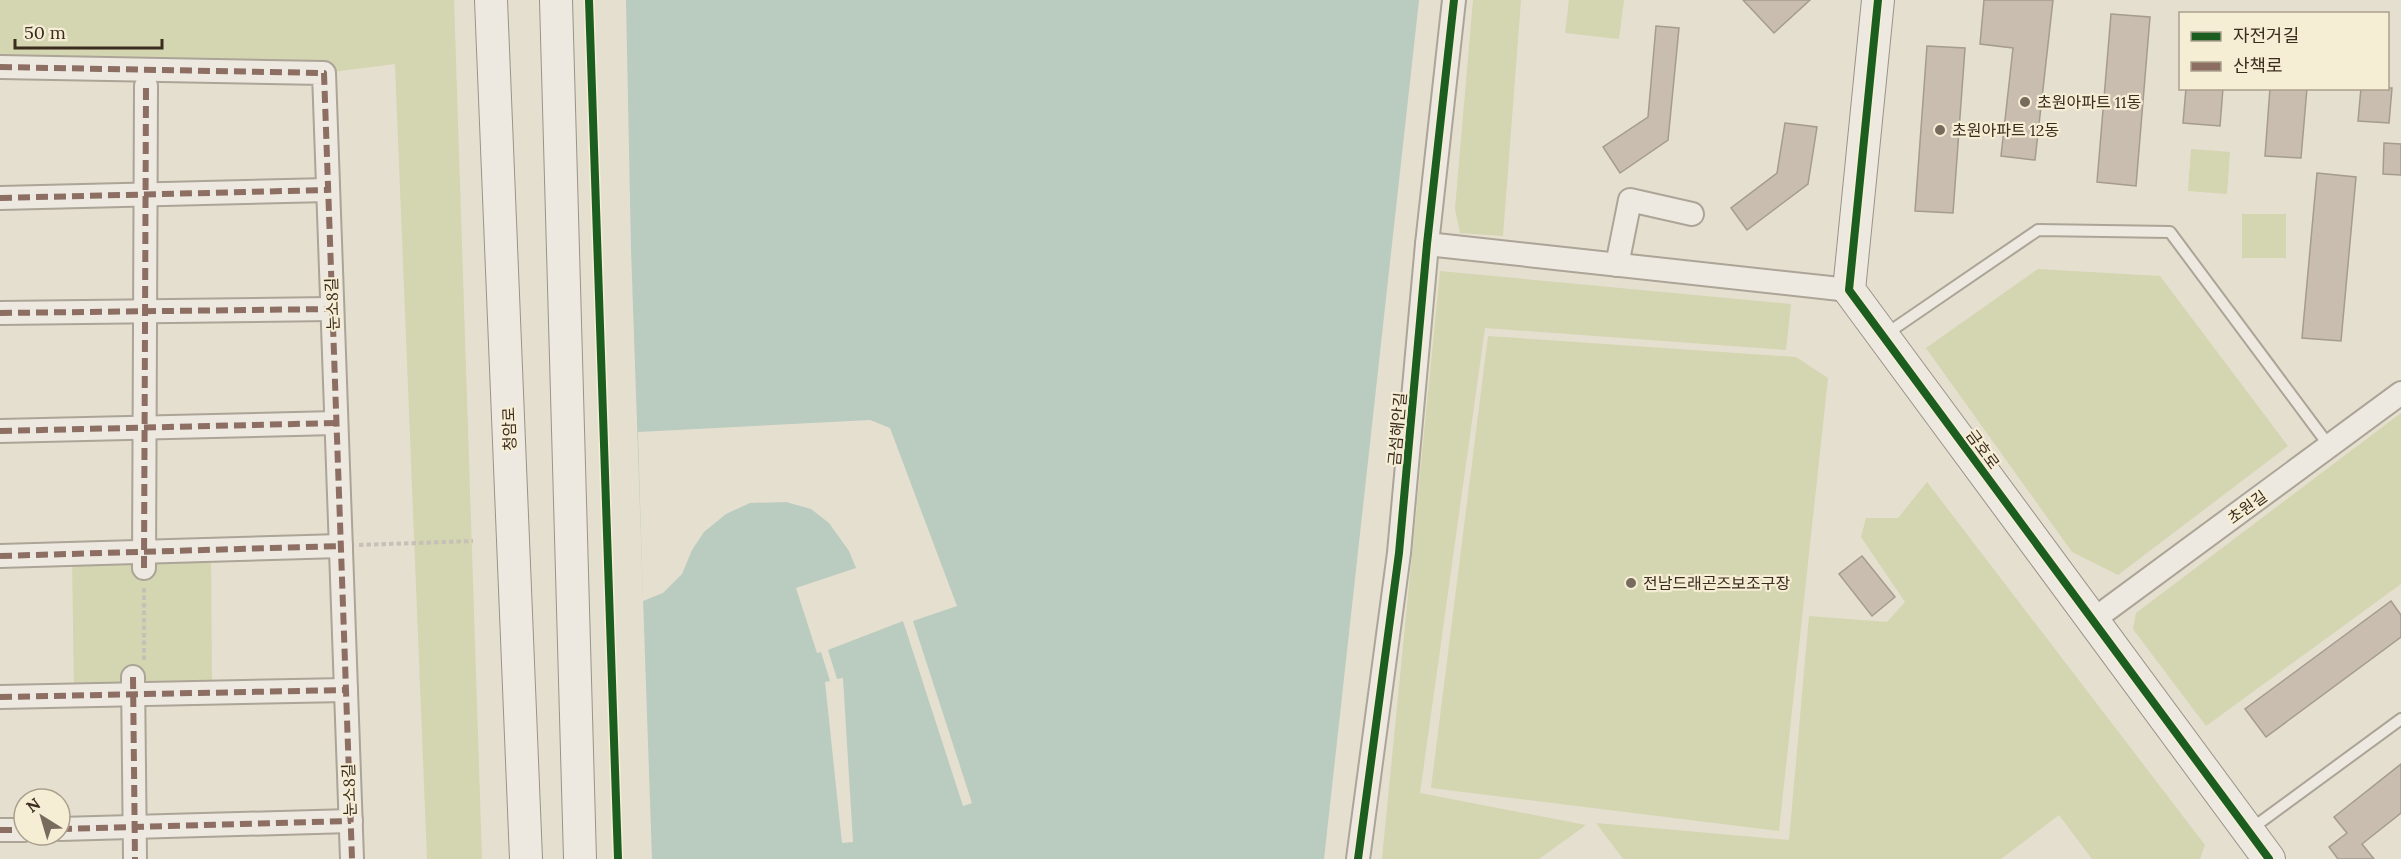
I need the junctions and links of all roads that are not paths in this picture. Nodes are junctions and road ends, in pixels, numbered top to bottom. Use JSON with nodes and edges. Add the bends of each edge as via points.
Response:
{"nodes":[{"id":1,"x":491,"y":0,"type":"edge"},
{"id":2,"x":556,"y":0,"type":"edge"},
{"id":3,"x":1454,"y":0,"type":"edge"},
{"id":4,"x":1878,"y":0,"type":"edge"},
{"id":5,"x":0,"y":67,"type":"edge"},
{"id":6,"x":146,"y":86,"type":"dead end"},
{"id":7,"x":328,"y":190,"type":"junction"},
{"id":8,"x":146,"y":194,"type":"junction"},
{"id":9,"x":0,"y":198,"type":"edge"},
{"id":10,"x":1692,"y":214,"type":"dead end"},
{"id":11,"x":1427,"y":244,"type":"junction"},
{"id":12,"x":1617,"y":265,"type":"junction"},
{"id":13,"x":1849,"y":290,"type":"junction"},
{"id":14,"x":332,"y":309,"type":"junction"},
{"id":15,"x":145,"y":311,"type":"junction"},
{"id":16,"x":0,"y":313,"type":"edge"},
{"id":17,"x":1883,"y":336,"type":"junction"},
{"id":18,"x":2401,"y":393,"type":"edge"},
{"id":19,"x":336,"y":423,"type":"junction"},
{"id":20,"x":145,"y":428,"type":"junction"},
{"id":21,"x":0,"y":431,"type":"edge"},
{"id":22,"x":2330,"y":447,"type":"junction"},
{"id":23,"x":341,"y":546,"type":"junction"},
{"id":24,"x":0,"y":556,"type":"edge"},
{"id":25,"x":144,"y":560,"type":"junction"},
{"id":26,"x":2093,"y":620,"type":"junction"},
{"id":27,"x":133,"y":686,"type":"junction"},
{"id":28,"x":346,"y":690,"type":"junction"},
{"id":29,"x":0,"y":697,"type":"edge"},
{"id":30,"x":2401,"y":719,"type":"edge"},
{"id":31,"x":351,"y":821,"type":"junction"},
{"id":32,"x":134,"y":827,"type":"junction"},
{"id":33,"x":72,"y":829,"type":"edge"},
{"id":34,"x":2249,"y":831,"type":"junction"},
{"id":35,"x":135,"y":859,"type":"edge"},
{"id":36,"x":352,"y":859,"type":"edge"},
{"id":37,"x":526,"y":859,"type":"edge"},
{"id":38,"x":580,"y":859,"type":"edge"},
{"id":39,"x":1358,"y":859,"type":"edge"},
{"id":40,"x":2269,"y":859,"type":"edge"}],
"edges":[{"from":1,"to":37,"type":"main road","name":"청암로"},
{"from":2,"to":38,"type":"main road"},
{"from":3,"to":11,"type":"street","name":"금섬해안길"},
{"from":4,"to":13,"type":"main road"},
{"from":5,"to":7,"type":"street","name":"눈소8길","via":[[324,73]]},
{"from":6,"to":8,"type":"street"},
{"from":7,"to":8,"type":"street"},
{"from":7,"to":14,"type":"street","name":"눈소8길"},
{"from":8,"to":9,"type":"street"},
{"from":8,"to":15,"type":"street"},
{"from":10,"to":12,"type":"street","via":[[1630,200]]},
{"from":11,"to":12,"type":"street"},
{"from":11,"to":39,"type":"street","name":"금섬해안길","via":[[1400,553]]},
{"from":12,"to":13,"type":"street"},
{"from":13,"to":17,"type":"main road","name":"금호로"},
{"from":14,"to":15,"type":"street"},
{"from":14,"to":19,"type":"street","name":"눈소8길"},
{"from":15,"to":16,"type":"street"},
{"from":15,"to":20,"type":"street"},
{"from":17,"to":22,"type":"lane","via":[[2038,230],[2170,232]]},
{"from":17,"to":26,"type":"main road","name":"금호로"},
{"from":18,"to":22,"type":"street","name":"초원길"},
{"from":19,"to":20,"type":"street"},
{"from":19,"to":23,"type":"street","name":"눈소8길"},
{"from":20,"to":21,"type":"street"},
{"from":20,"to":25,"type":"street"},
{"from":22,"to":26,"type":"street","name":"초원길"},
{"from":23,"to":25,"type":"street"},
{"from":23,"to":28,"type":"street","name":"눈소8길"},
{"from":24,"to":25,"type":"street"},
{"from":26,"to":34,"type":"main road","name":"금호로"},
{"from":27,"to":28,"type":"street"},
{"from":27,"to":29,"type":"street"},
{"from":27,"to":32,"type":"street"},
{"from":28,"to":31,"type":"street","name":"눈소8길"},
{"from":30,"to":34,"type":"lane"},
{"from":31,"to":32,"type":"street"},
{"from":31,"to":36,"type":"street","name":"눈소8길"},
{"from":32,"to":33,"type":"street"},
{"from":32,"to":35,"type":"street"},
{"from":34,"to":40,"type":"main road","name":"금호로"}]}
